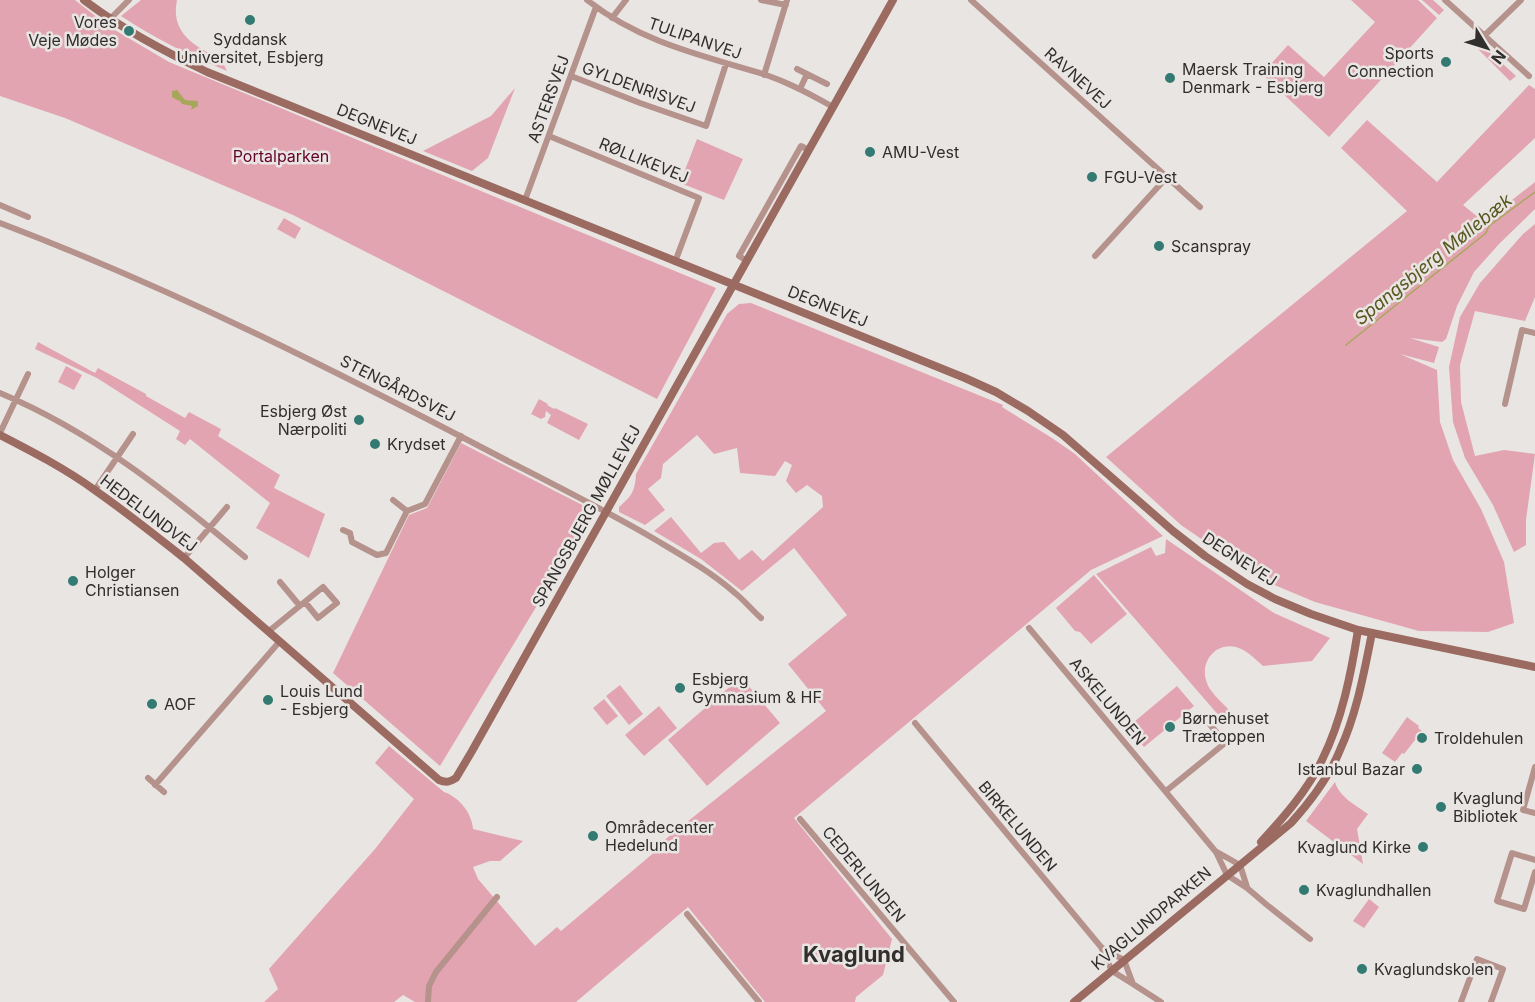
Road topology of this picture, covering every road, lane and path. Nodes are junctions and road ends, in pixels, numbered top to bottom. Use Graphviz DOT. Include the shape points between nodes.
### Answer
graph roads {
  1 [pos="84,0"];
  2 [pos="129,0"];
  3 [pos="587,0"];
  4 [pos="626,0"];
  5 [pos="761,0"];
  6 [pos="893,0"];
  7 [pos="971,0"];
  8 [pos="1445,0"];
  9 [pos="1521,0"];
  10 [pos="787,3"];
  11 [pos="596,7"];
  12 [pos="612,18"];
  13 [pos="110,19"];
  14 [pos="1484,36"];
  15 [pos="726,64"];
  16 [pos="797,69"];
  17 [pos="807,74"];
  18 [pos="764,75"];
  19 [pos="571,76"];
  20 [pos="1528,76"];
  21 [pos="826,84"];
  22 [pos="800,89"];
  23 [pos="833,107"];
  24 [pos="549,136"];
  25 [pos="1167,177"];
  26 [pos="525,200"];
  27 [pos="0,205"];
  28 [pos="1200,207"];
  29 [pos="28,217"];
  30 [pos="0,223"];
  31 [pos="1095,256"];
  32 [pos="675,262"];
  33 [pos="734,284"];
  34 [pos="1535,333"];
  35 [pos="28,374"];
  36 [pos="0,393"];
  37 [pos="15,399"];
  38 [pos="1505,405"];
  39 [pos="0,434"];
  40 [pos="133,434"];
  41 [pos="461,436"];
  42 [pos="118,457"];
  43 [pos="95,490"];
  44 [pos="393,500"];
  45 [pos="227,507"];
  46 [pos="407,511"];
  47 [pos="605,512"];
  48 [pos="210,527"];
  49 [pos="343,530"];
  50 [pos="245,557"];
  51 [pos="184,558"];
  52 [pos="280,582"];
  53 [pos="302,604"];
  54 [pos="761,618"];
  55 [pos="1029,628"];
  56 [pos="1358,630"];
  57 [pos="269,631"];
  58 [pos="1372,633"];
  59 [pos="280,641"];
  60 [pos="1535,667"];
  61 [pos="1208,722"];
  62 [pos="915,723"];
  63 [pos="1535,767"];
  64 [pos="147,778"];
  65 [pos="448,782"];
  66 [pos="155,785"];
  67 [pos="1166,791"];
  68 [pos="164,792"];
  69 [pos="1535,813"];
  70 [pos="800,819"];
  71 [pos="1216,852"];
  72 [pos="1247,858"];
  73 [pos="1535,860"];
  74 [pos="1240,866"];
  75 [pos="1535,873"];
  76 [pos="1227,875"];
  77 [pos="1248,888"];
  78 [pos="497,897"];
  79 [pos="687,914"];
  80 [pos="1310,939"];
  81 [pos="1101,947"];
  82 [pos="1124,960"];
  83 [pos="1112,971"];
  84 [pos="1133,984"];
  85 [pos="428,1002"];
  86 [pos="759,1002"];
  87 [pos="954,1002"];
  88 [pos="1074,1002"];
  89 [pos="1161,1002"];
  90 [pos="1461,1002"];
  91 [pos="1491,1002"];
  1 -- 13 [label="street, DEGNEVEJ"];
  2 -- 13 [label="street"];
  3 -- 11 [label="street, TULIPANVEJ"];
  4 -- 12 [label="street"];
  5 -- 10 [label="street"];
  6 -- 23 [label="street, SPANGSBJERG MØLLEVEJ"];
  7 -- 25 [label="street, RAVNEVEJ"];
  8 -- 14 [label="street"];
  9 -- 14 [label="street"];
  10 -- 18 [label="street"];
  11 -- 12 [label="street, TULIPANVEJ"];
  11 -- 19 [label="street, ASTERSVEJ"];
  12 -- 15 [label="street, TULIPANVEJ" via="679,50"];
  13 -- 26 [label="street, DEGNEVEJ" via="207,72"];
  14 -- 20 [label="street"];
  15 -- 18 [label="street, TULIPANVEJ"];
  15 -- 19 [label="street, GYLDENRISVEJ" via="706,126"];
  16 -- 17 [label="street"];
  17 -- 21 [label="street"];
  17 -- 22 [label="street"];
  18 -- 22 [label="street, TULIPANVEJ"];
  19 -- 24 [label="street, ASTERSVEJ"];
  22 -- 23 [label="street, TULIPANVEJ"];
  23 -- 33 [label="street, SPANGSBJERG MØLLEVEJ"];
  24 -- 26 [label="street, ASTERSVEJ"];
  24 -- 32 [label="street, RØLLIKEVEJ" via="699,198"];
  25 -- 28 [label="street, RAVNEVEJ"];
  25 -- 31 [label="street"];
  26 -- 32 [label="street, DEGNEVEJ"];
  27 -- 29 [label="street"];
  30 -- 41 [label="street, STENGÅRDSVEJ" via="241,326"];
  32 -- 33 [label="street, DEGNEVEJ"];
  33 -- 47 [label="street, SPANGSBJERG MØLLEVEJ"];
  33 -- 56 [label="street, DEGNEVEJ" via="996,392 1064,435 1173,531 1247,584 1311,614"];
  34 -- 38 [label="street" via="1522,330"];
  35 -- 37 [label="street"];
  36 -- 37 [label="street"];
  37 -- 39 [label="street"];
  37 -- 42 [label="street"];
  39 -- 43 [label="street, HEDELUNDVEJ"];
  40 -- 42 [label="street"];
  41 -- 46 [label="street" via="425,504"];
  41 -- 47 [label="street, STENGÅRDSVEJ"];
  42 -- 43 [label="street"];
  42 -- 48 [label="street"];
  43 -- 51 [label="street, HEDELUNDVEJ"];
  44 -- 46 [label="street"];
  45 -- 48 [label="street"];
  46 -- 49 [label="street" via="386,553 377,555 352,542 350,533"];
  47 -- 54 [label="street, STENGÅRDSVEJ" via="705,570"];
  47 -- 65 [label="street, SPANGSBJERG MØLLEVEJ" via="472,751 456,778"];
  48 -- 50 [label="street"];
  48 -- 51 [label="street"];
  51 -- 57 [label="street, HEDELUNDVEJ"];
  52 -- 53 [label="street"];
  53 -- 53 [label="street" via="323,587 337,603 318,618"];
  53 -- 57 [label="street"];
  55 -- 67 [label="street, ASKELUNDEN"];
  56 -- 58 [label="street, DEGNEVEJ"];
  56 -- 72 [label="street, KVAGLUNDPARKEN" via="1340,718 1322,761 1292,807"];
  57 -- 59 [label="street, HEDELUNDVEJ"];
  58 -- 60 [label="street, DEGNEVEJ"];
  58 -- 72 [label="street, KVAGLUNDPARKEN" via="1356,706 1331,769 1291,823"];
  59 -- 65 [label="street, HEDELUNDVEJ" via="439,780"];
  59 -- 66 [label="street"];
  61 -- 67 [label="street" via="1225,743"];
  62 -- 81 [label="street, BIRKELUNDEN"];
  63 -- 69 [label="street" via="1523,810"];
  64 -- 66 [label="street"];
  66 -- 68 [label="street"];
  67 -- 71 [label="street, ASKELUNDEN"];
  70 -- 87 [label="street, CEDERLUNDEN"];
  71 -- 74 [label="street, ASKELUNDEN"];
  71 -- 76 [label="street, ASKELUNDEN"];
  72 -- 74 [label="street, KVAGLUNDPARKEN"];
  73 -- 75 [label="street" via="1512,853 1497,901 1524,909"];
  74 -- 76 [label="street, KVAGLUNDPARKEN"];
  74 -- 77 [label="street"];
  76 -- 77 [label="street"];
  76 -- 82 [label="street, KVAGLUNDPARKEN"];
  77 -- 80 [label="street"];
  78 -- 85 [label="street" via="432,979"];
  79 -- 86 [label="street"];
  81 -- 82 [label="street, BIRKELUNDEN"];
  81 -- 83 [label="street, BIRKELUNDEN"];
  82 -- 83 [label="street, KVAGLUNDPARKEN"];
  82 -- 84 [label="street"];
  83 -- 84 [label="street"];
  83 -- 88 [label="street, KVAGLUNDPARKEN"];
  84 -- 89 [label="street"];
  90 -- 91 [label="street" via="1477,959 1503,969"];
}
